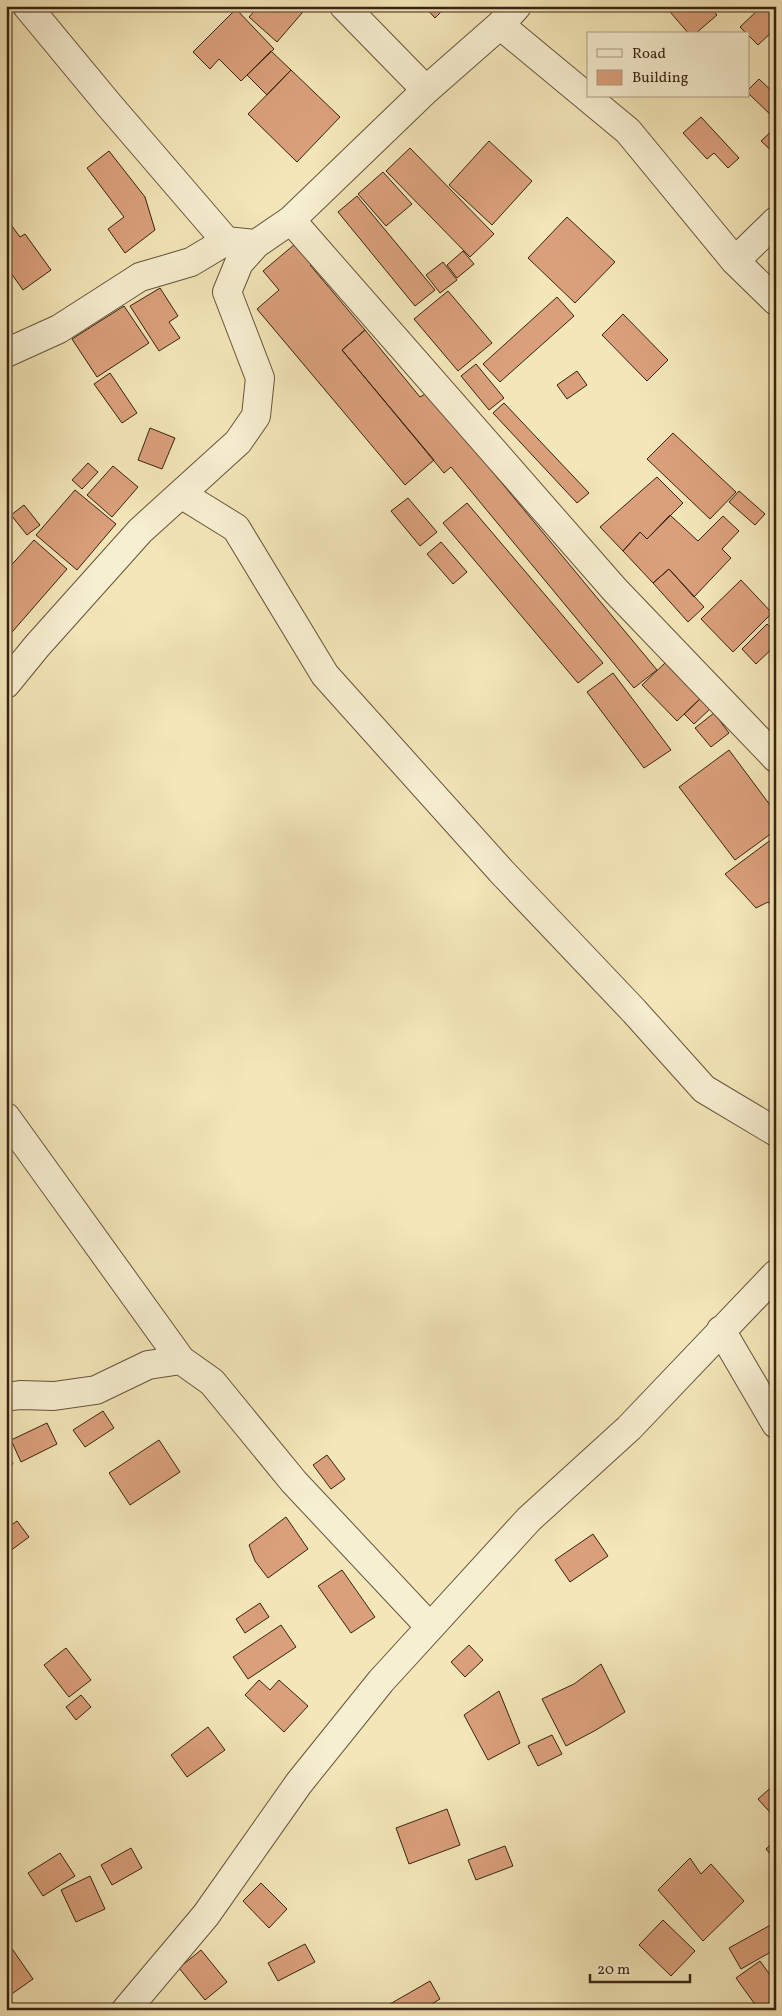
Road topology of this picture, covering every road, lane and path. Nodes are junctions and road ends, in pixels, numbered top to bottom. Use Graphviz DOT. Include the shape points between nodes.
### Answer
graph roads {
  1 [pos="27,6"];
  2 [pos="344,6"];
  3 [pos="508,16"];
  4 [pos="426,90"];
  5 [pos="587,92"];
  6 [pos="594,98"];
  7 [pos="291,220"];
  8 [pos="776,220"];
  9 [pos="226,241"];
  10 [pos="256,244"];
  11 [pos="735,261"];
  12 [pos="776,300"];
  13 [pos="6,353"];
  14 [pos="180,494"];
  15 [pos="6,684"];
  16 [pos="776,758"];
  17 [pos="6,1117"];
  18 [pos="776,1132"];
  19 [pos="776,1274"];
  20 [pos="721,1330"];
  21 [pos="181,1360"];
  22 [pos="6,1396"];
  23 [pos="776,1424"];
  24 [pos="430,1627"];
  25 [pos="126,2010"];
  1 -- 9 [label="street"];
  2 -- 4 [label="street"];
  3 -- 4 [label="street"];
  3 -- 5 [label="street"];
  4 -- 7 [label="street"];
  6 -- 11 [label="street" via="628,131"];
  7 -- 10 [label="street"];
  7 -- 16 [label="street" via="615,590"];
  8 -- 11 [label="street"];
  9 -- 10 [label="street"];
  9 -- 13 [label="street" via="191,262 140,277 59,329"];
  10 -- 14 [label="street" via="239,263 227,292 260,378 256,416 238,442"];
  11 -- 12 [label="street"];
  14 -- 15 [label="street" via="140,531"];
  14 -- 18 [label="street" via="236,528 325,675 501,871 704,1089"];
  17 -- 21 [label="street"];
  19 -- 20 [label="street"];
  20 -- 23 [label="street"];
  20 -- 24 [label="street" via="629,1428 529,1519"];
  21 -- 22 [label="street" via="148,1365 96,1390 54,1396"];
  21 -- 24 [label="street" via="212,1382 294,1482"];
  24 -- 25 [label="street" via="381,1681 299,1783 206,1915"];
}
